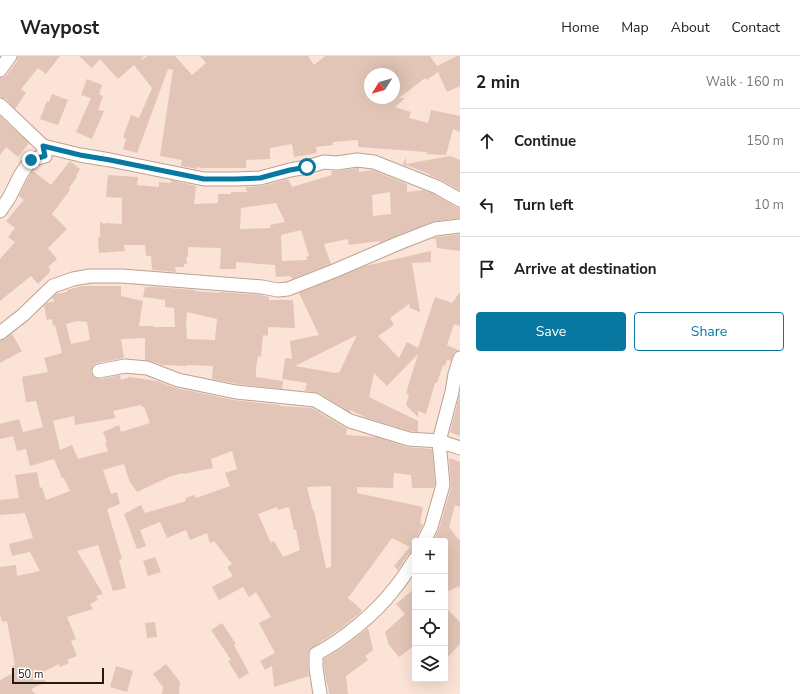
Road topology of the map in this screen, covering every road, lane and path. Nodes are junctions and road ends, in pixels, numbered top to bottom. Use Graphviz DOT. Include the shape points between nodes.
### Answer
graph roads {
  1 [pos="10,56"];
  2 [pos="0,70"];
  3 [pos="0,105"];
  4 [pos="43,146"];
  5 [pos="460,200"];
  6 [pos="0,211"];
  7 [pos="460,226"];
  8 [pos="0,333"];
  9 [pos="460,358"];
  10 [pos="99,371"];
  11 [pos="439,441"];
  12 [pos="460,448"];
  13 [pos="426,538"];
  14 [pos="412,563"];
  15 [pos="320,694"];
  1 -- 2 [label="street"];
  3 -- 4 [label="street"];
  4 -- 5 [label="street" via="204,179 260,178 324,162 374,162 437,187"];
  4 -- 6 [label="street" via="45,156 31,160"];
  7 -- 8 [label="street" via="435,229 288,289 122,276 73,279 53,286"];
  9 -- 11 [label="street"];
  10 -- 11 [label="street" via="125,366 147,368 178,380 236,392 315,400 350,421 409,439"];
  11 -- 12 [label="street"];
  11 -- 13 [label="street" via="443,485"];
  14 -- 15 [label="street" via="393,590 369,616 331,646 316,654"];
}
